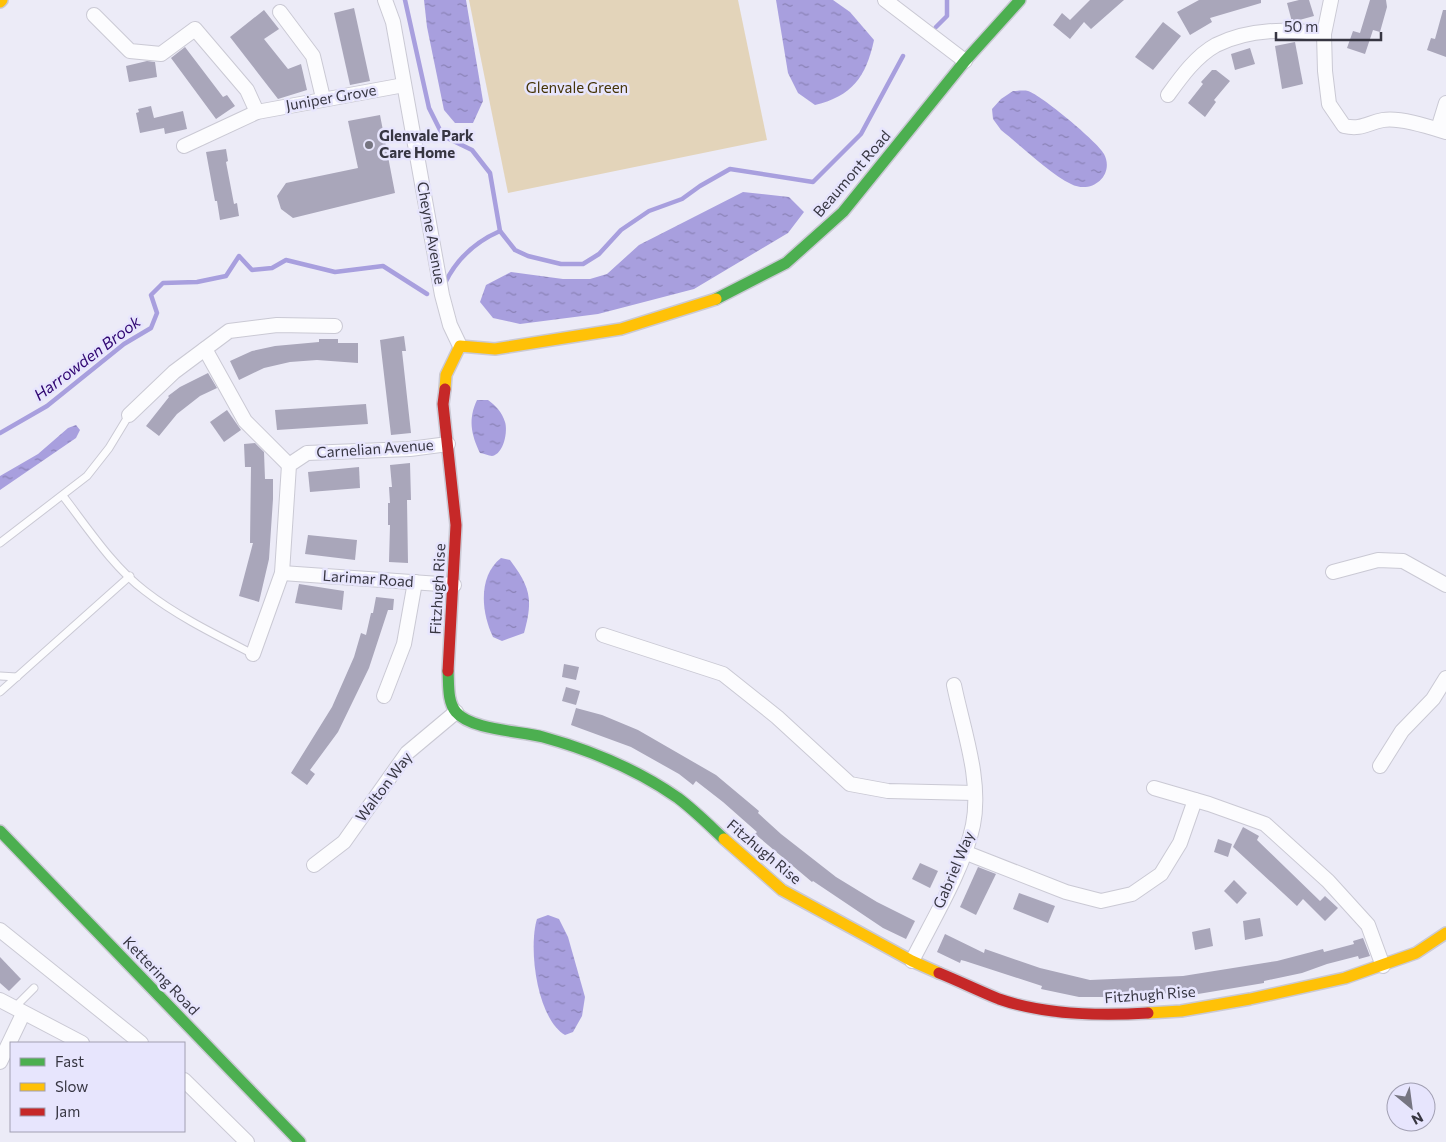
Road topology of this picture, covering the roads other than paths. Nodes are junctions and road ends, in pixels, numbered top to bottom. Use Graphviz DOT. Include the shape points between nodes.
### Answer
graph roads {
  1 [pos="386,0"];
  2 [pos="885,0"];
  3 [pos="1020,0"];
  4 [pos="1331,0"];
  5 [pos="280,12"];
  6 [pos="94,15"];
  7 [pos="1324,34"];
  8 [pos="965,62"];
  9 [pos="404,85"];
  10 [pos="1168,94"];
  11 [pos="324,98"];
  12 [pos="1446,103"];
  13 [pos="257,112"];
  14 [pos="1442,131"];
  15 [pos="184,146"];
  16 [pos="336,326"];
  17 [pos="460,346"];
  18 [pos="205,349"];
  19 [pos="129,415"];
  20 [pos="448,444"];
  21 [pos="289,465"];
  22 [pos="62,496"];
  23 [pos="0,543"];
  24 [pos="1333,572"];
  25 [pos="282,573"];
  26 [pos="130,576"];
  27 [pos="415,582"];
  28 [pos="454,585"];
  29 [pos="1446,585"];
  30 [pos="603,635"];
  31 [pos="253,654"];
  32 [pos="0,676"];
  33 [pos="17,677"];
  34 [pos="1446,678"];
  35 [pos="954,685"];
  36 [pos="0,692"];
  37 [pos="384,696"];
  38 [pos="456,712"];
  39 [pos="1380,766"];
  40 [pos="1154,788"];
  41 [pos="974,793"];
  42 [pos="1195,800"];
  43 [pos="0,831"];
  44 [pos="964,852"];
  45 [pos="314,865"];
  46 [pos="0,930"];
  47 [pos="1446,933"];
  48 [pos="912,962"];
  49 [pos="1382,966"];
  50 [pos="34,988"];
  51 [pos="0,1000"];
  52 [pos="18,1011"];
  53 [pos="80,1042"];
  54 [pos="140,1042"];
  55 [pos="0,1062"];
  56 [pos="185,1081"];
  57 [pos="247,1142"];
  58 [pos="300,1142"];
  1 -- 9 [label="street, Cheyne Avenue"];
  2 -- 8 [label="street"];
  3 -- 8 [label="main road, Beaumont Road"];
  4 -- 7 [label="street"];
  5 -- 11 [label="street" via="313,56"];
  6 -- 13 [label="street" via="130,51 161,54 195,29 247,90"];
  7 -- 10 [label="street" via="1293,30 1250,33 1215,46 1188,69"];
  7 -- 14 [label="street" via="1329,104 1344,126 1357,129 1385,120 1426,125"];
  8 -- 17 [label="main road, Beaumont Road" via="843,212 786,263 721,298 621,329 495,349"];
  9 -- 11 [label="street, Juniper Grove"];
  9 -- 17 [label="street, Cheyne Avenue" via="442,295"];
  11 -- 13 [label="street, Juniper Grove"];
  12 -- 14 [label="street"];
  13 -- 15 [label="street, Juniper Grove"];
  16 -- 18 [label="street" via="278,325 229,331"];
  17 -- 20 [label="main road, Fitzhugh Rise" via="446,375 443,404"];
  18 -- 19 [label="street" via="174,372"];
  18 -- 21 [label="street" via="245,421"];
  19 -- 22 [label="lane" via="87,476"];
  20 -- 21 [label="street, Carnelian Avenue" via="410,449 307,453"];
  20 -- 28 [label="main road, Fitzhugh Rise" via="456,525"];
  21 -- 25 [label="street"];
  22 -- 23 [label="lane"];
  22 -- 26 [label="lane"];
  24 -- 29 [label="street" via="1378,560 1403,561"];
  25 -- 27 [label="street, Larimar Road"];
  25 -- 31 [label="street"];
  26 -- 31 [label="lane" via="144,590 184,616"];
  26 -- 33 [label="lane"];
  27 -- 28 [label="street, Larimar Road"];
  27 -- 37 [label="street" via="404,644"];
  28 -- 38 [label="main road, Fitzhugh Rise" via="448,668 449,697"];
  30 -- 41 [label="street" via="724,674 850,784 888,791"];
  32 -- 33 [label="lane"];
  33 -- 36 [label="lane"];
  34 -- 39 [label="street" via="1433,698 1402,731"];
  35 -- 41 [label="street, Gabriel Way"];
  38 -- 45 [label="street, Walton Way" via="407,753 344,842"];
  38 -- 48 [label="main road, Fitzhugh Rise" via="478,725 542,737 635,772 679,799 782,890"];
  40 -- 42 [label="street"];
  41 -- 44 [label="street, Gabriel Way" via="973,825"];
  42 -- 44 [label="street" via="1180,844 1161,874 1132,894 1101,901 1066,892"];
  42 -- 49 [label="street" via="1265,824 1328,881 1368,925"];
  43 -- 58 [label="main road, Kettering Road"];
  44 -- 48 [label="street, Gabriel Way"];
  46 -- 54 [label="street"];
  47 -- 49 [label="main road, Fitzhugh Rise" via="1416,953"];
  48 -- 49 [label="main road, Fitzhugh Rise" via="1000,999 1045,1010 1119,1015 1181,1011 1250,999 1345,978"];
  50 -- 52 [label="lane"];
  51 -- 52 [label="street"];
  52 -- 53 [label="street"];
  52 -- 55 [label="street"];
  56 -- 57 [label="street"];
}
